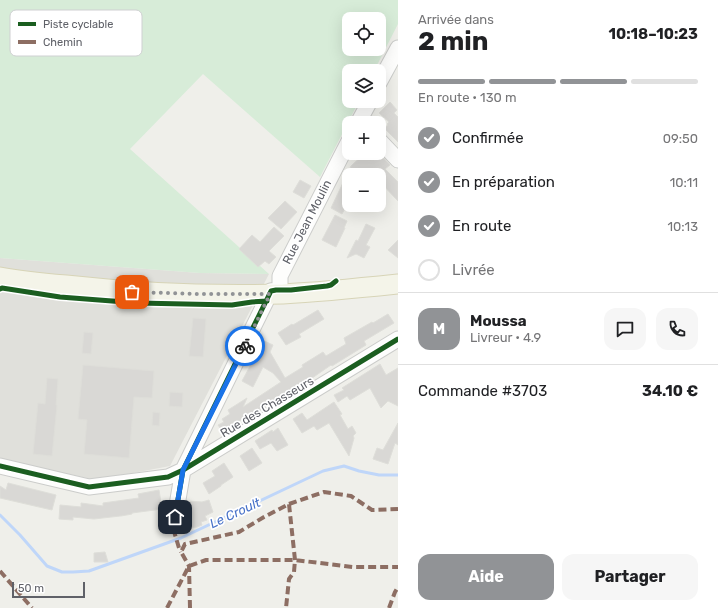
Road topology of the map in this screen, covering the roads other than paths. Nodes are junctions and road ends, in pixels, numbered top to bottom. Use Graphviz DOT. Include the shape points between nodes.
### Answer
graph roads {
  1 [pos="398,48"];
  2 [pos="386,70"];
  3 [pos="386,147"];
  4 [pos="342,154"];
  5 [pos="398,160"];
  6 [pos="0,270"];
  7 [pos="398,276"];
  8 [pos="0,277"];
  9 [pos="398,284"];
  10 [pos="275,289"];
  11 [pos="398,339"];
  12 [pos="0,466"];
  13 [pos="183,470"];
  14 [pos="175,517"];
  1 -- 2 [label="street"];
  3 -- 5 [label="street"];
  4 -- 10 [label="street, Rue Jean Moulin"];
  6 -- 10 [label="main road" via="150,284"];
  7 -- 10 [label="main road"];
  8 -- 10 [label="main road" via="144,292 211,294"];
  9 -- 10 [label="main road" via="308,292"];
  10 -- 13 [label="street, Rue Jean Moulin"];
  11 -- 13 [label="street, Rue des Chasseurs"];
  12 -- 13 [label="street, Rue des Chasseurs" via="89,487 168,477"];
  13 -- 14 [label="street, Rue Jean Moulin"];
}
